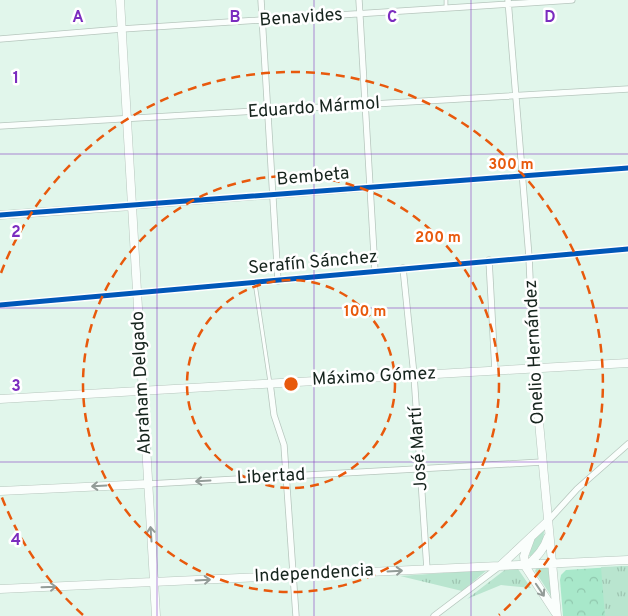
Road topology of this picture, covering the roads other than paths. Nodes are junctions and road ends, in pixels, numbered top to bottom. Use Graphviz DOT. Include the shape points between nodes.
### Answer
graph roads {
  1 [pos="120,0"];
  2 [pos="261,0"];
  3 [pos="360,0"];
  4 [pos="446,0"];
  5 [pos="572,0"];
  6 [pos="508,2"];
  7 [pos="446,9"];
  8 [pos="360,14"];
  9 [pos="262,21"];
  10 [pos="122,29"];
  11 [pos="0,39"];
  12 [pos="628,89"];
  13 [pos="516,96"];
  14 [pos="366,105"];
  15 [pos="267,111"];
  16 [pos="126,119"];
  17 [pos="0,126"];
  18 [pos="628,168"];
  19 [pos="522,177"];
  20 [pos="369,186"];
  21 [pos="273,194"];
  22 [pos="132,206"];
  23 [pos="0,216"];
  24 [pos="628,249"];
  25 [pos="529,257"];
  26 [pos="488,260"];
  27 [pos="403,268"];
  28 [pos="376,271"];
  29 [pos="278,281"];
  30 [pos="256,283"];
  31 [pos="137,293"];
  32 [pos="0,305"];
  33 [pos="628,363"];
  34 [pos="534,368"];
  35 [pos="495,370"];
  36 [pos="414,375"];
  37 [pos="270,383"];
  38 [pos="142,390"];
  39 [pos="0,399"];
  40 [pos="628,444"];
  41 [pos="542,462"];
  42 [pos="420,469"];
  43 [pos="287,476"];
  44 [pos="148,484"];
  45 [pos="0,491"];
  46 [pos="548,521"];
  47 [pos="549,534"];
  48 [pos="531,537"];
  49 [pos="628,560"];
  50 [pos="553,564"];
  51 [pos="500,566"];
  52 [pos="526,566"];
  53 [pos="427,569"];
  54 [pos="294,575"];
  55 [pos="154,583"];
  56 [pos="0,589"];
  57 [pos="556,615"];
  58 [pos="156,616"];
  59 [pos="296,616"];
  60 [pos="434,616"];
  1 -- 10 [label="street, Abraham Delgado"];
  2 -- 9 [label="street"];
  3 -- 8 [label="street"];
  4 -- 7 [label="lane"];
  5 -- 6 [label="street, Benavides"];
  6 -- 7 [label="street, Benavides"];
  6 -- 13 [label="street, Onelio Hernández"];
  7 -- 8 [label="street, Benavides"];
  8 -- 9 [label="street, Benavides"];
  8 -- 14 [label="street"];
  9 -- 10 [label="street, Benavides"];
  9 -- 15 [label="street"];
  10 -- 11 [label="street, Benavides"];
  10 -- 16 [label="street, Abraham Delgado"];
  12 -- 13 [label="street, Eduardo Mármol"];
  13 -- 14 [label="street, Eduardo Mármol"];
  13 -- 19 [label="street, Onelio Hernández"];
  14 -- 15 [label="street, Eduardo Mármol"];
  14 -- 20 [label="street"];
  15 -- 16 [label="street, Eduardo Mármol"];
  15 -- 21 [label="street"];
  16 -- 17 [label="street, Eduardo Mármol"];
  16 -- 22 [label="street, Abraham Delgado"];
  18 -- 19 [label="street, Bembeta"];
  19 -- 20 [label="street, Bembeta"];
  19 -- 25 [label="street, Onelio Hernández"];
  20 -- 21 [label="street, Bembeta"];
  20 -- 28 [label="street"];
  21 -- 22 [label="street, Bembeta"];
  21 -- 29 [label="street"];
  22 -- 23 [label="street, Bembeta"];
  22 -- 31 [label="street, Abraham Delgado"];
  24 -- 25 [label="street, Serafín Sánchez"];
  25 -- 26 [label="street, Serafín Sánchez"];
  25 -- 34 [label="street, Onelio Hernández"];
  26 -- 27 [label="street, Serafín Sánchez"];
  26 -- 35 [label="street"];
  27 -- 28 [label="street, Serafín Sánchez"];
  27 -- 36 [label="street, José Martí"];
  28 -- 29 [label="street, Serafín Sánchez"];
  29 -- 30 [label="street, Serafín Sánchez"];
  30 -- 31 [label="street, Serafín Sánchez"];
  30 -- 37 [label="lane"];
  31 -- 32 [label="street, Serafín Sánchez"];
  31 -- 38 [label="street, Abraham Delgado"];
  33 -- 34 [label="street, Máximo Gómez"];
  34 -- 35 [label="street, Máximo Gómez"];
  34 -- 41 [label="street, Onelio Hernández"];
  35 -- 36 [label="street, Máximo Gómez"];
  36 -- 37 [label="street, Máximo Gómez"];
  36 -- 42 [label="street, José Martí"];
  37 -- 38 [label="street, Máximo Gómez"];
  37 -- 43 [label="street" via="274,415 284,445"];
  38 -- 39 [label="street, Máximo Gómez"];
  38 -- 44 [label="street, Abraham Delgado"];
  40 -- 46 [label="street" via="577,489"];
  41 -- 42 [label="street, Libertad"];
  41 -- 46 [label="street, Onelio Hernández"];
  42 -- 43 [label="street, Libertad"];
  42 -- 53 [label="street, José Martí"];
  43 -- 44 [label="street, Libertad, one-way"];
  43 -- 54 [label="street"];
  44 -- 45 [label="street, Libertad, one-way"];
  55 -- 44 [label="street, Abraham Delgado, one-way"];
  46 -- 47 [label="street, Onelio Hernández"];
  46 -- 48 [label="street"];
  47 -- 50 [label="street, Onelio Hernández"];
  47 -- 52 [label="street" via="542,550"];
  48 -- 51 [label="street"];
  48 -- 52 [label="street" via="524,556"];
  49 -- 50 [label="street, Independencia"];
  50 -- 52 [label="street, Independencia"];
  50 -- 57 [label="street, Onelio Hernández"];
  51 -- 52 [label="street, Independencia"];
  51 -- 53 [label="street, Independencia"];
  51 -- 60 [label="street"];
  52 -- 57 [label="street, Onelio Hernández, one-way"];
  54 -- 53 [label="street, Independencia, one-way"];
  55 -- 54 [label="street, Independencia, one-way"];
  54 -- 59 [label="street"];
  56 -- 55 [label="street, Independencia, one-way"];
  55 -- 58 [label="street, Abraham Delgado"];
}
